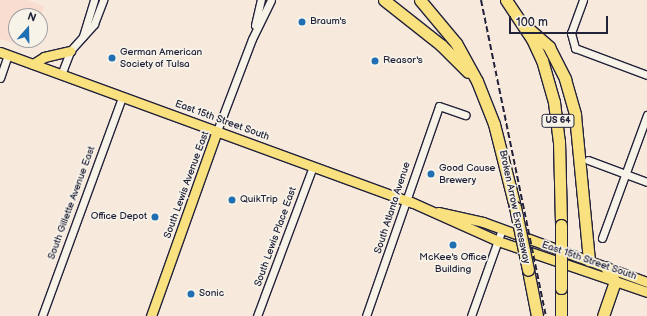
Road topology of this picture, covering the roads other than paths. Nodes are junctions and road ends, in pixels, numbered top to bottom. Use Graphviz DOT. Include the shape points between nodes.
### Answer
graph roads {
  1 [pos="94,0"];
  2 [pos="103,0"];
  3 [pos="261,0"];
  4 [pos="271,0"];
  5 [pos="384,0"];
  6 [pos="420,0"];
  7 [pos="506,0"];
  8 [pos="583,0"];
  9 [pos="523,24"];
  10 [pos="83,37"];
  11 [pos="252,39"];
  12 [pos="70,50"];
  13 [pos="4,53"];
  14 [pos="33,64"];
  15 [pos="61,75"];
  16 [pos="647,76"];
  17 [pos="0,78"];
  18 [pos="477,81"];
  19 [pos="122,97"];
  20 [pos="465,115"];
  21 [pos="647,115"];
  22 [pos="217,131"];
  23 [pos="588,160"];
  24 [pos="313,166"];
  25 [pos="625,174"];
  26 [pos="647,182"];
  27 [pos="406,200"];
  28 [pos="436,212"];
  29 [pos="502,229"];
  30 [pos="602,238"];
  31 [pos="498,241"];
  32 [pos="589,260"];
  33 [pos="606,267"];
  34 [pos="615,282"];
  35 [pos="647,282"];
  36 [pos="647,292"];
  37 [pos="42,316"];
  38 [pos="152,316"];
  39 [pos="257,316"];
  40 [pos="366,316"];
  41 [pos="471,316"];
  42 [pos="537,316"];
  43 [pos="561,316"];
  44 [pos="603,316"];
  1 -- 10 [label="street"];
  2 -- 10 [label="street" via="94,24"];
  3 -- 11 [label="street, South Lewis Avenue East"];
  4 -- 11 [label="street, South Lewis Avenue East"];
  5 -- 18 [label="highway" via="442,45"];
  6 -- 18 [label="highway, Broken Arrow Expressway" via="456,43"];
  7 -- 9 [label="highway, US 64"];
  8 -- 16 [label="street" via="571,33 572,43 579,51"];
  9 -- 32 [label="highway" via="549,47 565,79 575,115"];
  9 -- 43 [label="highway, US 64, bridge" via="542,60 554,102 560,141"];
  10 -- 12 [label="street"];
  11 -- 22 [label="street, South Lewis Avenue East"];
  12 -- 14 [label="main road" via="44,57"];
  12 -- 15 [label="street"];
  13 -- 14 [label="main road, East 15th Street South"];
  13 -- 17 [label="street"];
  14 -- 15 [label="main road, East 15th Street South"];
  15 -- 19 [label="main road, East 15th Street South"];
  18 -- 42 [label="highway, Broken Arrow Expressway, bridge" via="494,124 515,208"];
  19 -- 22 [label="main road, East 15th Street South"];
  19 -- 37 [label="street, South Gillette Avenue East"];
  20 -- 27 [label="street, South Atlanta Avenue" via="440,106"];
  21 -- 25 [label="street"];
  22 -- 24 [label="main road, East 15th Street South"];
  22 -- 38 [label="main road, South Lewis Avenue East"];
  23 -- 25 [label="street"];
  24 -- 27 [label="main road, East 15th Street South"];
  24 -- 39 [label="street, South Lewis Place East"];
  25 -- 26 [label="street"];
  25 -- 30 [label="street"];
  27 -- 28 [label="main road, East 15th Street South"];
  27 -- 40 [label="street, South Atlanta Avenue"];
  28 -- 29 [label="main road, East 15th Street South" via="454,214"];
  28 -- 31 [label="main road, East 15th Street South" via="450,221"];
  29 -- 31 [label="street"];
  29 -- 32 [label="main road, East 15th Street South"];
  31 -- 34 [label="main road, East 15th Street South"];
  31 -- 41 [label="street"];
  32 -- 33 [label="main road, East 15th Street South"];
  33 -- 34 [label="highway"];
  33 -- 35 [label="main road, East 15th Street South"];
  34 -- 36 [label="main road, East 15th Street South"];
  34 -- 44 [label="highway"];
}
